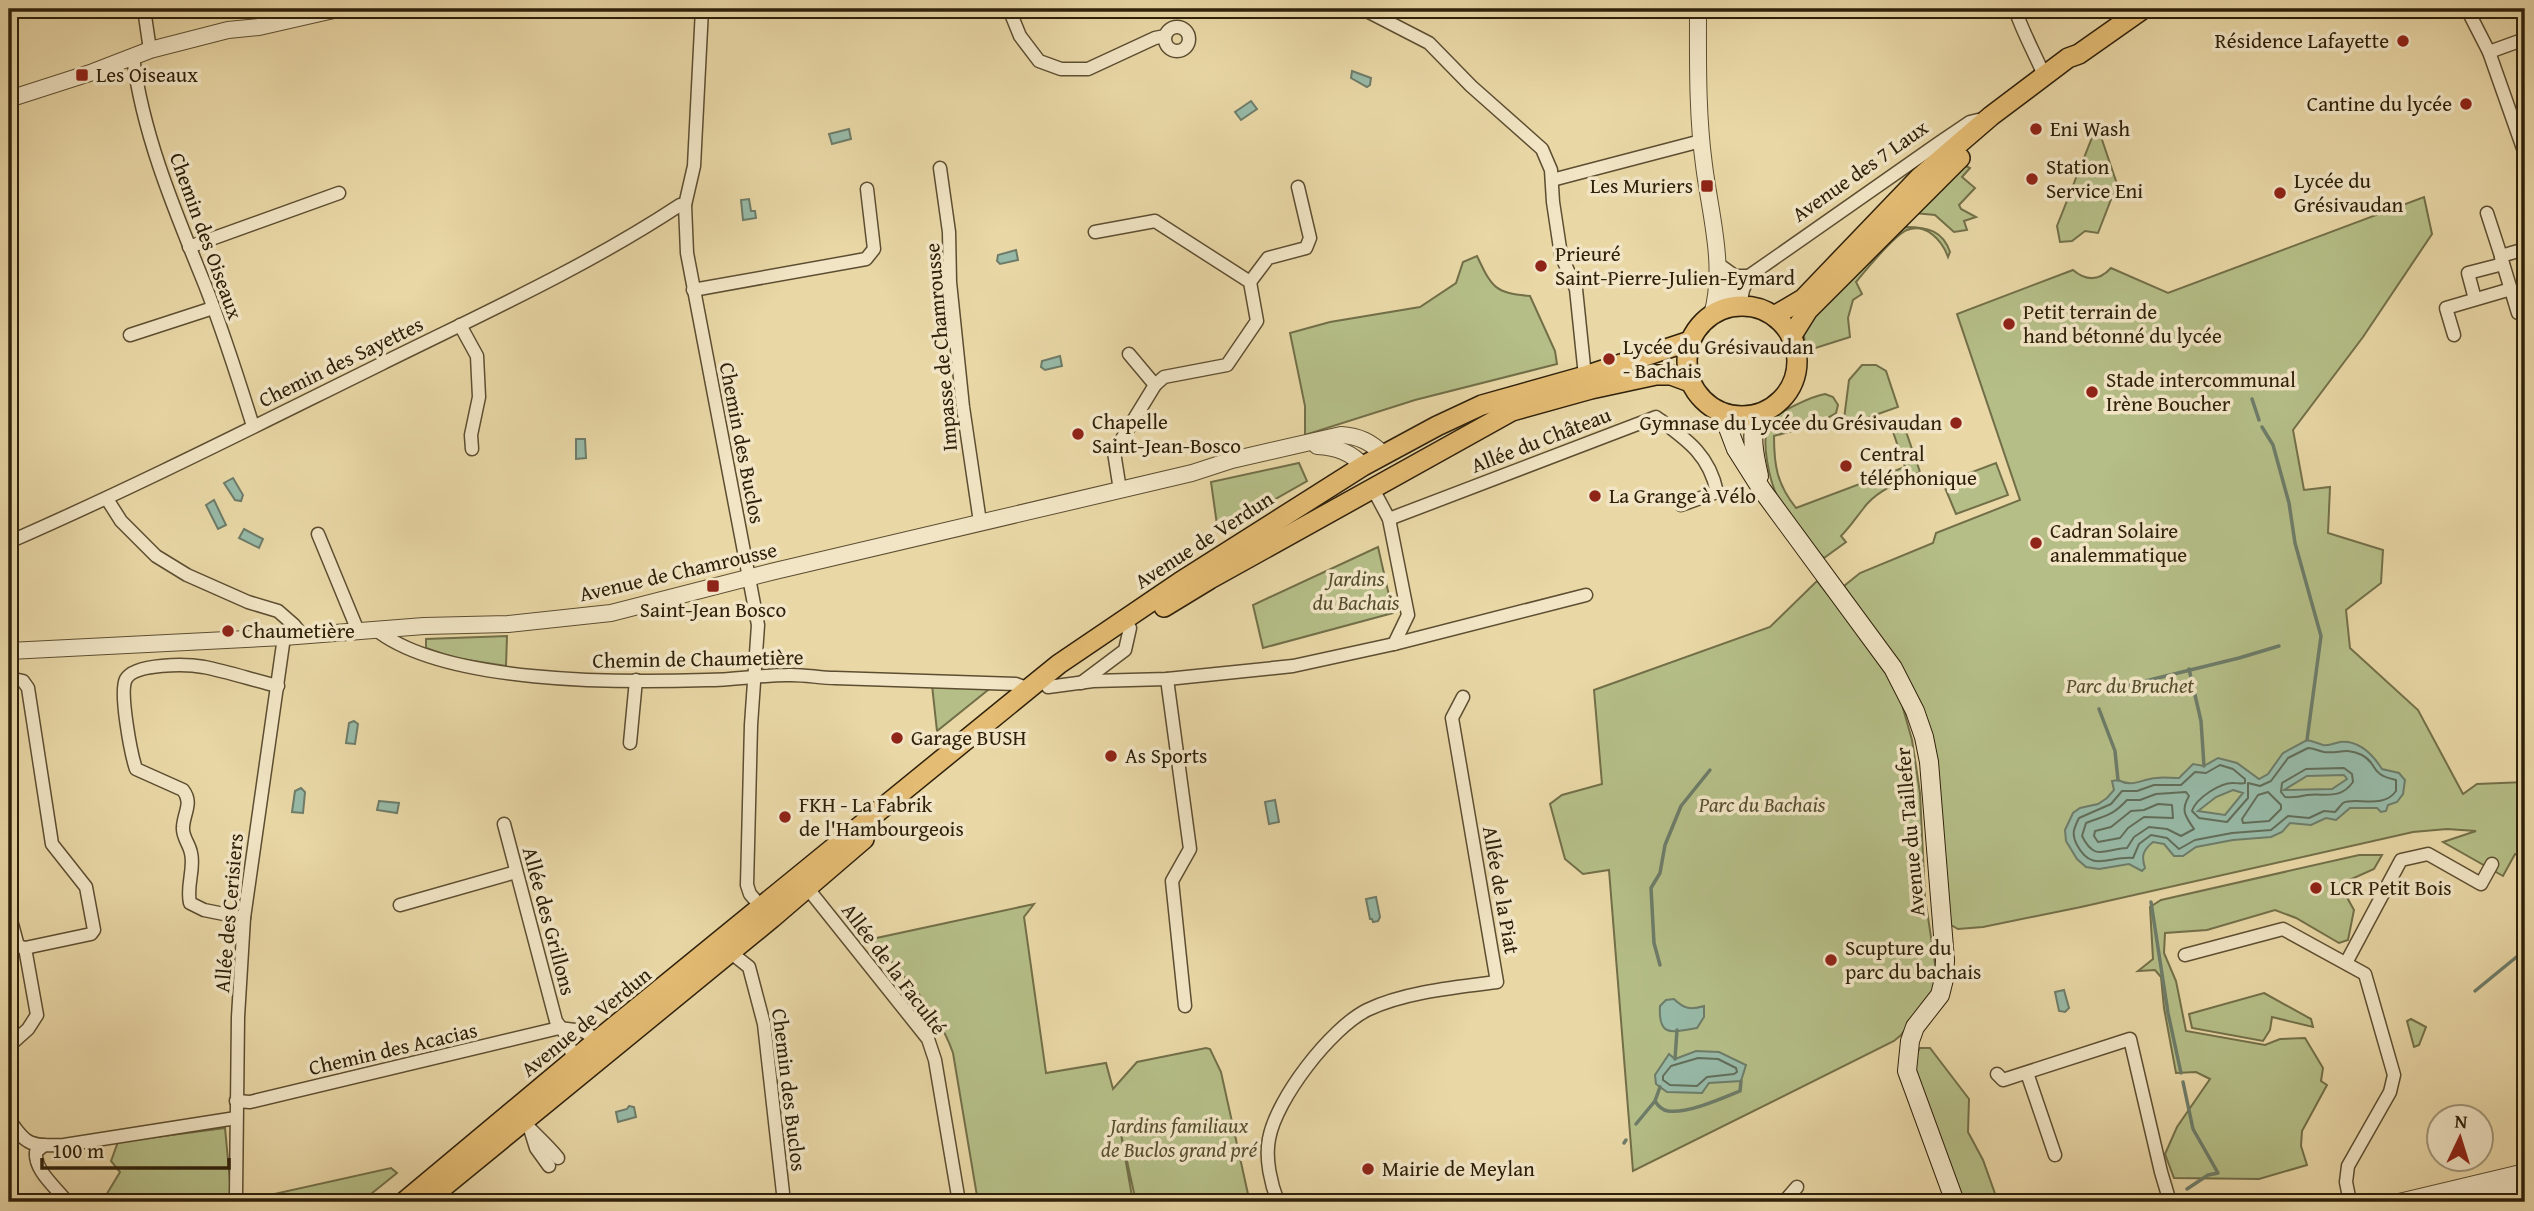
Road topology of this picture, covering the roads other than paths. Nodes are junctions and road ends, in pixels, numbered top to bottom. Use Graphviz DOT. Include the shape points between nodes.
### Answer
graph roads {
  1 [pos="144,9"];
  2 [pos="338,9"];
  3 [pos="702,9"];
  4 [pos="1009,9"];
  5 [pos="1363,9"];
  6 [pos="1698,9"];
  7 [pos="2015,9"];
  8 [pos="2143,9"];
  9 [pos="2467,9"];
  10 [pos="1165,36"];
  11 [pos="2525,39"];
  12 [pos="150,50"];
  13 [pos="2488,52"];
  14 [pos="2079,54"];
  15 [pos="133,57"];
  16 [pos="2044,75"];
  17 [pos="9,99"];
  18 [pos="1991,116"];
  19 [pos="1701,141"];
  20 [pos="2525,154"];
  21 [pos="940,168"];
  22 [pos="1552,180"];
  23 [pos="1298,187"];
  24 [pos="867,189"];
  25 [pos="339,193"];
  26 [pos="685,205"];
  27 [pos="2487,213"];
  28 [pos="1094,232"];
  29 [pos="189,247"];
  30 [pos="2525,249"];
  31 [pos="2502,260"];
  32 [pos="1717,263"];
  33 [pos="1749,276"];
  34 [pos="1251,282"];
  35 [pos="2511,289"];
  36 [pos="694,290"];
  37 [pos="2475,299"];
  38 [pos="1740,306"];
  39 [pos="213,307"];
  40 [pos="2518,313"];
  41 [pos="1712,315"];
  42 [pos="1774,316"];
  43 [pos="460,325"];
  44 [pos="130,335"];
  45 [pos="2454,335"];
  46 [pos="1791,337"];
  47 [pos="1690,341"];
  48 [pos="1129,354"];
  49 [pos="1585,376"];
  50 [pos="1690,382"];
  51 [pos="1155,386"];
  52 [pos="1721,412"];
  53 [pos="1757,414"];
  54 [pos="253,426"];
  55 [pos="1301,445"];
  56 [pos="472,449"];
  57 [pos="1384,455"];
  58 [pos="1363,466"];
  59 [pos="1381,485"];
  60 [pos="1762,489"];
  61 [pos="1120,490"];
  62 [pos="107,499"];
  63 [pos="1681,505"];
  64 [pos="1388,515"];
  65 [pos="980,522"];
  66 [pos="318,534"];
  67 [pos="9,542"];
  68 [pos="747,578"];
  69 [pos="1586,595"];
  70 [pos="1130,628"];
  71 [pos="375,629"];
  72 [pos="358,631"];
  73 [pos="303,636"];
  74 [pos="284,637"];
  75 [pos="1394,644"];
  76 [pos="9,651"];
  77 [pos="9,678"];
  78 [pos="755,678"];
  79 [pos="1167,679"];
  80 [pos="636,680"];
  81 [pos="1080,683"];
  82 [pos="278,685"];
  83 [pos="1038,688"];
  84 [pos="1464,697"];
  85 [pos="630,743"];
  86 [pos="504,824"];
  87 [pos="2492,864"];
  88 [pos="516,872"];
  89 [pos="802,882"];
  90 [pos="400,905"];
  91 [pos="9,913"];
  92 [pos="766,913"];
  93 [pos="244,918"];
  94 [pos="25,948"];
  95 [pos="730,952"];
  96 [pos="2185,956"];
  97 [pos="2346,963"];
  98 [pos="1185,1006"];
  99 [pos="559,1028"];
  100 [pos="604,1044"];
  101 [pos="9,1045"];
  102 [pos="574,1061"];
  103 [pos="2027,1073"];
  104 [pos="1997,1074"];
  105 [pos="236,1101"];
  106 [pos="236,1118"];
  107 [pos="9,1119"];
  108 [pos="523,1121"];
  109 [pos="44,1145"];
  110 [pos="2055,1155"];
  111 [pos="553,1162"];
  112 [pos="2525,1172"];
  113 [pos="2525,1185"];
  114 [pos="1797,1187"];
  115 [pos="236,1194"];
  116 [pos="67,1202"];
  117 [pos="404,1202"];
  118 [pos="425,1202"];
  119 [pos="784,1202"];
  120 [pos="959,1202"];
  121 [pos="1278,1202"];
  122 [pos="1784,1202"];
  123 [pos="1955,1202"];
  124 [pos="2170,1202"];
  125 [pos="2350,1202"];
  126 [pos="2399,1202"];
  127 [pos="2451,1202"];
  1 -- 12 [label="street"];
  2 -- 12 [label="street"];
  3 -- 26 [label="street, Chemin des Buclos" via="694,166"];
  4 -- 10 [label="street" via="1020,36 1039,61 1061,69 1088,69"];
  5 -- 22 [label="street" via="1430,43 1542,149"];
  6 -- 19 [label="street"];
  7 -- 16 [label="street"];
  8 -- 14 [label="main road, Avenue des 7 Laux"];
  9 -- 13 [label="street"];
  11 -- 13 [label="street"];
  12 -- 15 [label="street"];
  13 -- 20 [label="street"];
  14 -- 16 [label="main road, Avenue des 7 Laux"];
  14 -- 46 [label="main road" via="1935,183 1808,310"];
  15 -- 17 [label="street"];
  15 -- 29 [label="street, Chemin des Oiseaux" via="146,125"];
  16 -- 18 [label="main road, Avenue des 7 Laux"];
  18 -- 33 [label="street, Avenue des 7 Laux" via="1970,122"];
  18 -- 42 [label="main road, Avenue des 7 Laux" via="1919,178 1803,299"];
  19 -- 22 [label="street"];
  19 -- 32 [label="street"];
  21 -- 65 [label="street, Impasse de Chamrousse" via="963,407"];
  22 -- 49 [label="street" via="1561,255 1576,289"];
  23 -- 34 [label="street" via="1310,238 1306,248 1268,258"];
  24 -- 36 [label="street" via="874,249 866,259"];
  25 -- 29 [label="street"];
  26 -- 36 [label="street, Chemin des Buclos"];
  26 -- 43 [label="street, Chemin des Sayettes"];
  27 -- 31 [label="street"];
  28 -- 34 [label="street" via="1155,221"];
  29 -- 39 [label="street, Chemin des Oiseaux"];
  30 -- 31 [label="street"];
  31 -- 35 [label="street"];
  31 -- 37 [label="street" via="2468,273"];
  32 -- 33 [label="street" via="1735,276"];
  32 -- 38 [label="street" via="1731,297"];
  32 -- 41 [label="street"];
  33 -- 38 [label="street"];
  34 -- 51 [label="street" via="1258,321 1227,365 1164,377"];
  35 -- 37 [label="street"];
  35 -- 40 [label="street"];
  36 -- 68 [label="street, Chemin des Buclos"];
  37 -- 45 [label="street" via="2446,308"];
  38 -- 41 [label="main road"];
  38 -- 42 [label="main road"];
  39 -- 44 [label="street"];
  39 -- 54 [label="street, Chemin des Oiseaux"];
  41 -- 47 [label="main road"];
  42 -- 46 [label="main road"];
  43 -- 54 [label="street, Chemin des Sayettes"];
  43 -- 56 [label="street" via="477,356 479,397"];
  46 -- 53 [label="main road" via="1797,355 1793,383 1782,399"];
  47 -- 49 [label="main road, Avenue de Verdun"];
  47 -- 50 [label="main road"];
  48 -- 51 [label="street"];
  49 -- 57 [label="main road, Avenue de Verdun" via="1482,405"];
  50 -- 52 [label="main road" via="1704,401"];
  50 -- 59 [label="main road, Avenue de Verdun" via="1656,375 1512,411"];
  51 -- 61 [label="street" via="1114,452"];
  52 -- 53 [label="main road"];
  52 -- 60 [label="main road, Avenue du Taillefer"];
  53 -- 60 [label="main road, Avenue du Taillefer" via="1753,448"];
  54 -- 62 [label="street, Chemin des Sayettes"];
  55 -- 57 [label="street, Avenue de Chamrousse" via="1341,435 1357,436"];
  55 -- 58 [label="street, Avenue de Chamrousse" via="1336,447"];
  55 -- 61 [label="street, Avenue de Chamrousse"];
  57 -- 58 [label="main road, Avenue de Verdun"];
  57 -- 59 [label="main road"];
  58 -- 59 [label="main road"];
  58 -- 83 [label="main road, Avenue de Verdun" via="1059,664"];
  59 -- 64 [label="street"];
  59 -- 70 [label="main road, Avenue de Verdun"];
  60 -- 123 [label="main road, Avenue du Taillefer" via="1894,668 1924,737 1933,789 1945,960 1943,988 1910,1041 1908,1071"];
  61 -- 65 [label="street, Avenue de Chamrousse"];
  62 -- 67 [label="street, Chemin des Sayettes"];
  62 -- 73 [label="street" via="121,521 156,556 187,575 278,611"];
  63 -- 64 [label="street, Allée du Château" via="1717,492 1713,476 1706,460 1656,417"];
  64 -- 75 [label="street" via="1408,615"];
  65 -- 68 [label="street, Avenue de Chamrousse"];
  66 -- 72 [label="street"];
  68 -- 71 [label="street, Avenue de Chamrousse" via="587,617"];
  68 -- 78 [label="street, Chemin des Buclos" via="758,625"];
  69 -- 75 [label="street, Chemin de Chaumetière"];
  70 -- 81 [label="street, Chemin de Chaumetière" via="1125,650"];
  70 -- 83 [label="main road, Avenue de Verdun"];
  71 -- 72 [label="street, Avenue de Chamrousse"];
  71 -- 80 [label="street, Chemin de Chaumetière" via="410,650 483,669 581,680"];
  72 -- 73 [label="street, Avenue de Chamrousse"];
  73 -- 74 [label="street, Avenue de Chamrousse"];
  74 -- 76 [label="street, Avenue de Chamrousse"];
  74 -- 82 [label="street, Allée des Cerisiers"];
  75 -- 79 [label="street, Chemin de Chaumetière" via="1293,666"];
  77 -- 94 [label="street" via="23,681 28,688 52,844 86,887 94,930"];
  78 -- 80 [label="street, Chemin de Chaumetière"];
  78 -- 83 [label="street, Chemin de Chaumetière" via="788,674"];
  78 -- 92 [label="street, Chemin des Buclos" via="748,889"];
  79 -- 81 [label="street, Chemin de Chaumetière"];
  79 -- 98 [label="street" via="1190,849 1172,881"];
  80 -- 85 [label="street"];
  81 -- 83 [label="street, Chemin de Chaumetière"];
  82 -- 93 [label="street, Allée des Cerisiers"];
  82 -- 93 [label="street" via="188,665 137,670 127,677 124,687 136,769 188,796 183,834 192,854 190,903"];
  83 -- 89 [label="main road, Avenue de Verdun"];
  84 -- 121 [label="street, Allée de la Piat" via="1452,718 1497,982 1422,992 1366,1010 1323,1045 1278,1110 1268,1141 1271,1181"];
  86 -- 88 [label="street, Allée des Grillons"];
  87 -- 97 [label="street" via="2481,884 2428,854 2401,860"];
  88 -- 90 [label="street"];
  88 -- 99 [label="street, Allée des Grillons"];
  89 -- 92 [label="main road, Avenue de Verdun"];
  89 -- 120 [label="street, Allée de la Faculté" via="928,1040"];
  91 -- 94 [label="street" via="18,946"];
  92 -- 95 [label="main road, Avenue de Verdun"];
  92 -- 100 [label="main road, Avenue de Verdun"];
  93 -- 105 [label="street, Allée des Cerisiers"];
  94 -- 101 [label="street" via="37,1015"];
  95 -- 100 [label="main road, Avenue de Verdun"];
  95 -- 119 [label="street, Chemin des Buclos" via="749,967 764,1024"];
  96 -- 97 [label="street" via="2283,929"];
  97 -- 125 [label="street" via="2365,975 2394,1075 2390,1092 2348,1166"];
  99 -- 100 [label="street" via="583,1031"];
  99 -- 102 [label="street, Allée des Grillons"];
  99 -- 105 [label="street, Chemin des Acacias" via="250,1102"];
  100 -- 102 [label="main road, Avenue de Verdun"];
  100 -- 108 [label="main road, Avenue de Verdun"];
  102 -- 108 [label="main road, Avenue de Verdun"];
  103 -- 104 [label="street" via="2003,1080"];
  103 -- 110 [label="street"];
  103 -- 124 [label="street" via="2130,1039"];
  105 -- 106 [label="street, Allée des Cerisiers"];
  106 -- 109 [label="street"];
  106 -- 115 [label="street, Allée des Cerisiers"];
  107 -- 109 [label="street" via="18,1135"];
  108 -- 111 [label="street" via="545,1142"];
  108 -- 117 [label="main road, Avenue de Verdun"];
  108 -- 118 [label="main road, Avenue de Verdun"];
  109 -- 116 [label="street" via="35,1159"];
  112 -- 126 [label="street"];
  113 -- 127 [label="street"];
  114 -- 122 [label="street"];
}
